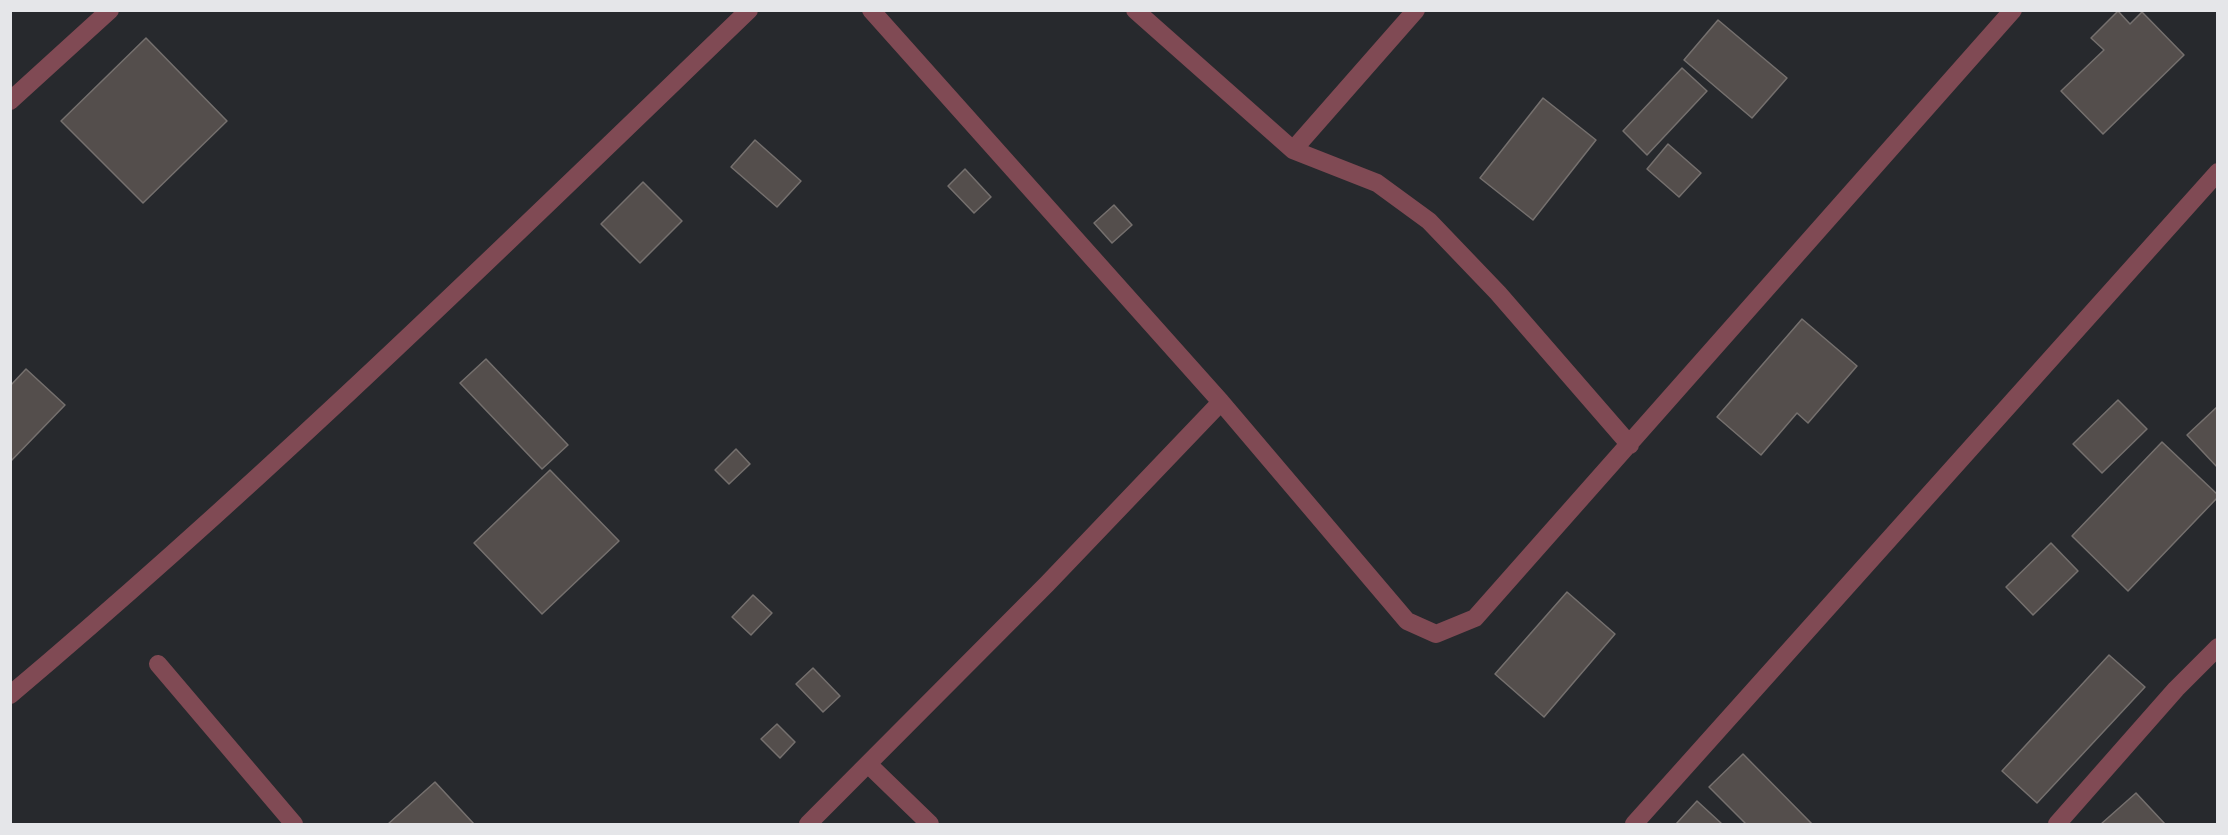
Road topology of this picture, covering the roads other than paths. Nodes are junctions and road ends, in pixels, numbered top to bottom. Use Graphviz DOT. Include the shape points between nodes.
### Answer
graph roads {
  1 [pos="110,10"];
  2 [pos="749,10"];
  3 [pos="871,10"];
  4 [pos="1135,10"];
  5 [pos="1416,10"];
  6 [pos="2013,10"];
  7 [pos="10,101"];
  8 [pos="1293,150"];
  9 [pos="2217,172"];
  10 [pos="1221,402"];
  11 [pos="1630,445"];
  12 [pos="2217,647"];
  13 [pos="159,664"];
  14 [pos="10,695"];
  15 [pos="868,764"];
  16 [pos="294,825"];
  17 [pos="808,825"];
  18 [pos="930,825"];
  19 [pos="1634,825"];
  20 [pos="2057,825"];
  1 -- 7 [label="street"];
  2 -- 14 [label="street" via="403,344"];
  3 -- 10 [label="street"];
  4 -- 8 [label="street"];
  5 -- 8 [label="street"];
  6 -- 11 [label="street"];
  8 -- 11 [label="street" via="1377,183 1429,220"];
  9 -- 19 [label="street"];
  10 -- 11 [label="street" via="1407,621 1436,634 1475,618"];
  10 -- 15 [label="street"];
  12 -- 20 [label="street"];
  13 -- 16 [label="street"];
  15 -- 17 [label="street"];
  15 -- 18 [label="street"];
}
